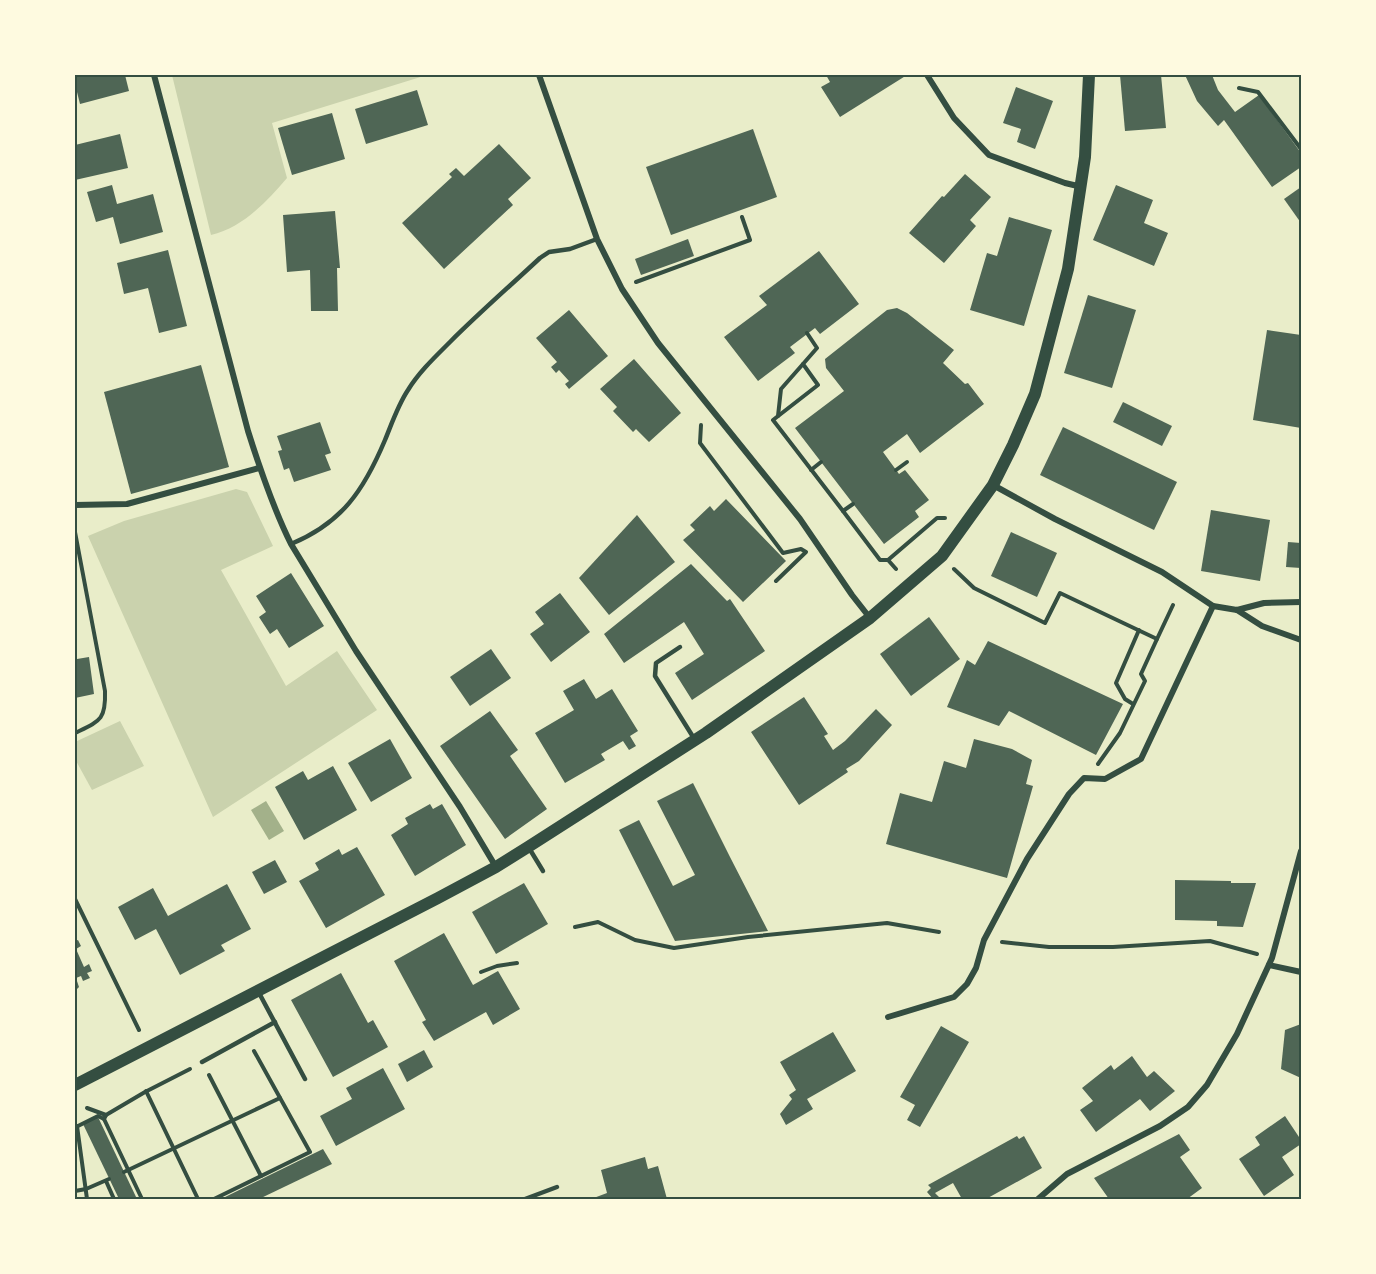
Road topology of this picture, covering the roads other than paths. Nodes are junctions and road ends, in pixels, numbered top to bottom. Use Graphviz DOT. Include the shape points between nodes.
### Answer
graph roads {
  1 [pos="154,75"];
  2 [pos="539,75"];
  3 [pos="927,75"];
  4 [pos="1089,75"];
  5 [pos="1082,187"];
  6 [pos="597,239"];
  7 [pos="259,468"];
  8 [pos="993,484"];
  9 [pos="75,505"];
  10 [pos="291,544"];
  11 [pos="1301,602"];
  12 [pos="1212,606"];
  13 [pos="1237,610"];
  14 [pos="870,618"];
  15 [pos="1301,640"];
  16 [pos="680,647"];
  17 [pos="695,740"];
  18 [pos="528,848"];
  19 [pos="1301,851"];
  20 [pos="496,867"];
  21 [pos="543,871"];
  22 [pos="1270,962"];
  23 [pos="1301,972"];
  24 [pos="257,989"];
  25 [pos="888,1017"];
  26 [pos="274,1022"];
  27 [pos="202,1062"];
  28 [pos="305,1079"];
  29 [pos="75,1085"];
  30 [pos="557,1187"];
  31 [pos="525,1199"];
  32 [pos="1038,1199"];
  1 -- 7 [label="street"];
  2 -- 6 [label="street"];
  3 -- 5 [label="street" via="954,118 989,155"];
  4 -- 5 [label="main road"];
  5 -- 8 [label="main road" via="1068,269 1035,394"];
  6 -- 10 [label="lane" via="549,252 465,327 408,389 359,492 321,529"];
  6 -- 14 [label="street" via="622,289 658,343 800,519"];
  7 -- 9 [label="street" via="127,504"];
  7 -- 10 [label="street"];
  8 -- 12 [label="street" via="1162,572"];
  8 -- 14 [label="main road" via="942,556"];
  10 -- 20 [label="street"];
  11 -- 13 [label="street" via="1264,603"];
  12 -- 13 [label="street"];
  12 -- 25 [label="street" via="1141,759 1105,779 1084,778 1069,794 1027,859 984,940 967,984 954,997"];
  13 -- 15 [label="street" via="1262,627"];
  14 -- 17 [label="main road"];
  16 -- 17 [label="lane" via="656,663 655,676"];
  17 -- 18 [label="main road"];
  18 -- 20 [label="main road"];
  18 -- 21 [label="lane"];
  19 -- 22 [label="street"];
  20 -- 24 [label="main road"];
  22 -- 23 [label="street"];
  22 -- 32 [label="street" via="1227,1052 1188,1107 1160,1126 1067,1174"];
  24 -- 26 [label="lane"];
  24 -- 29 [label="main road"];
  26 -- 27 [label="lane"];
  26 -- 28 [label="lane"];
  30 -- 31 [label="lane"];
}
